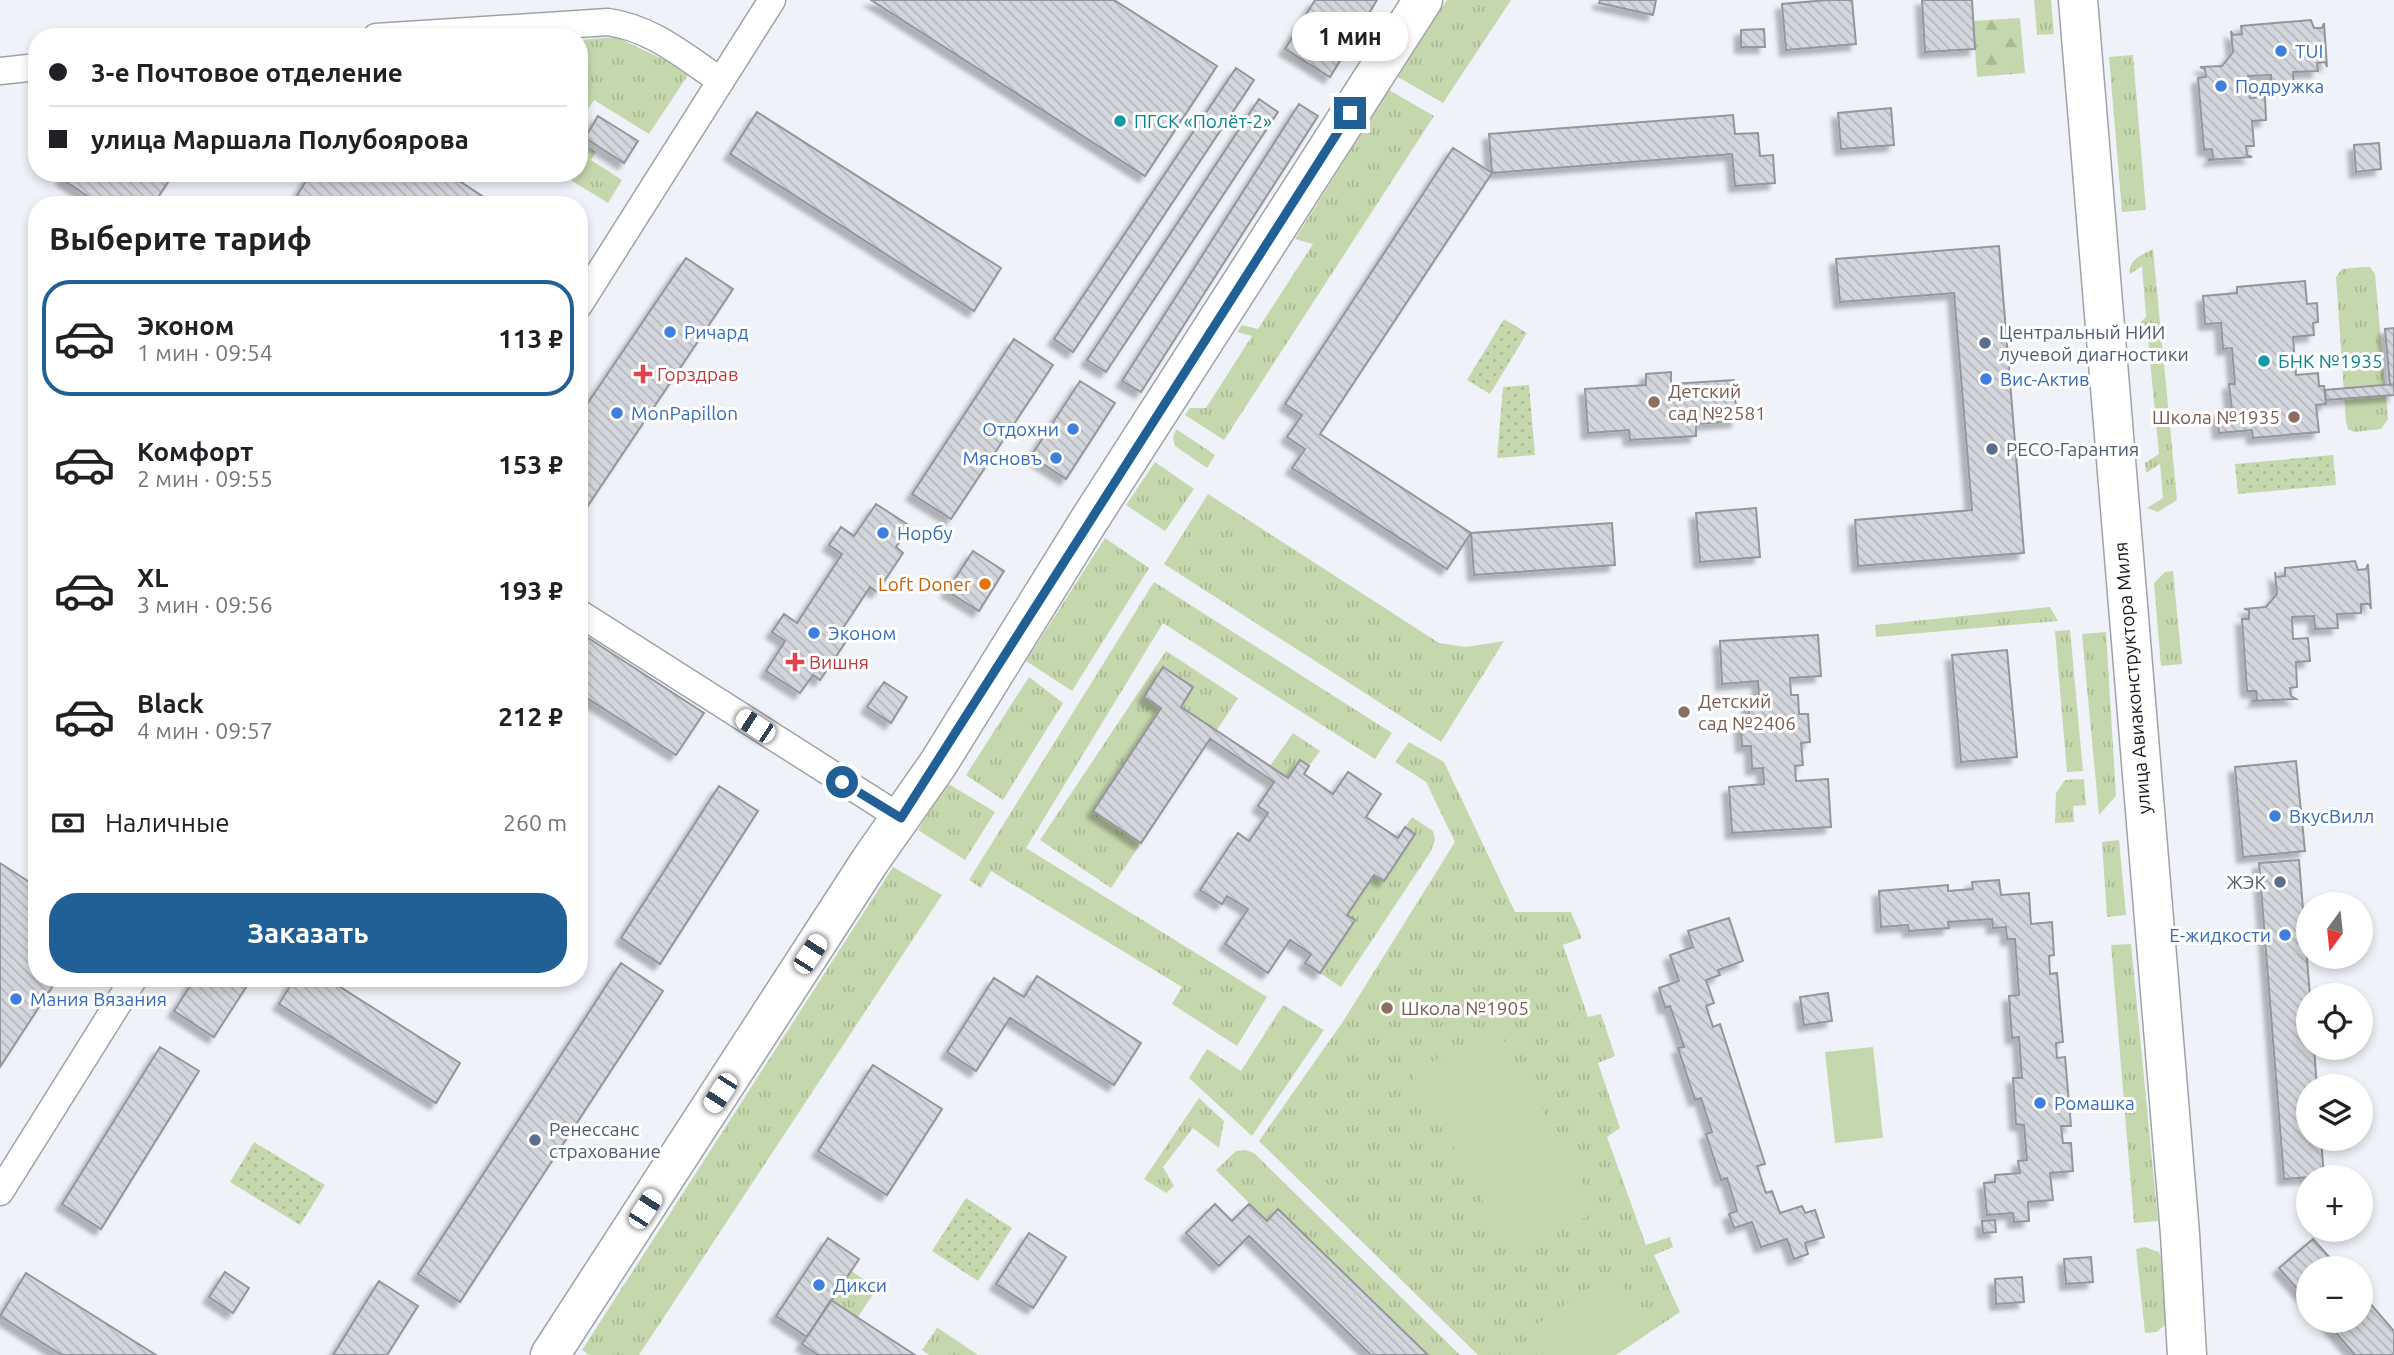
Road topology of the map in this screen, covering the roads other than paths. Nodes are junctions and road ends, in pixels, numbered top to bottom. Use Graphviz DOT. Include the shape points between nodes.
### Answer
graph roads {
  1 [pos="772,0"];
  2 [pos="1423,0"];
  3 [pos="2078,0"];
  4 [pos="515,28"];
  5 [pos="28,68"];
  6 [pos="0,71"];
  7 [pos="721,81"];
  8 [pos="588,291"];
  9 [pos="588,619"];
  10 [pos="901,818"];
  11 [pos="128,987"];
  12 [pos="0,1192"];
  13 [pos="557,1353"];
  14 [pos="2187,1355"];
  1 -- 7 [label="street"];
  2 -- 10 [label="street"];
  3 -- 14 [label="street, улица Авиаконструктора Миля"];
  4 -- 7 [label="street" via="608,22 628,25 649,33"];
  5 -- 6 [label="street"];
  7 -- 8 [label="street"];
  9 -- 10 [label="street"];
  10 -- 13 [label="street"];
  11 -- 12 [label="street"];
}
